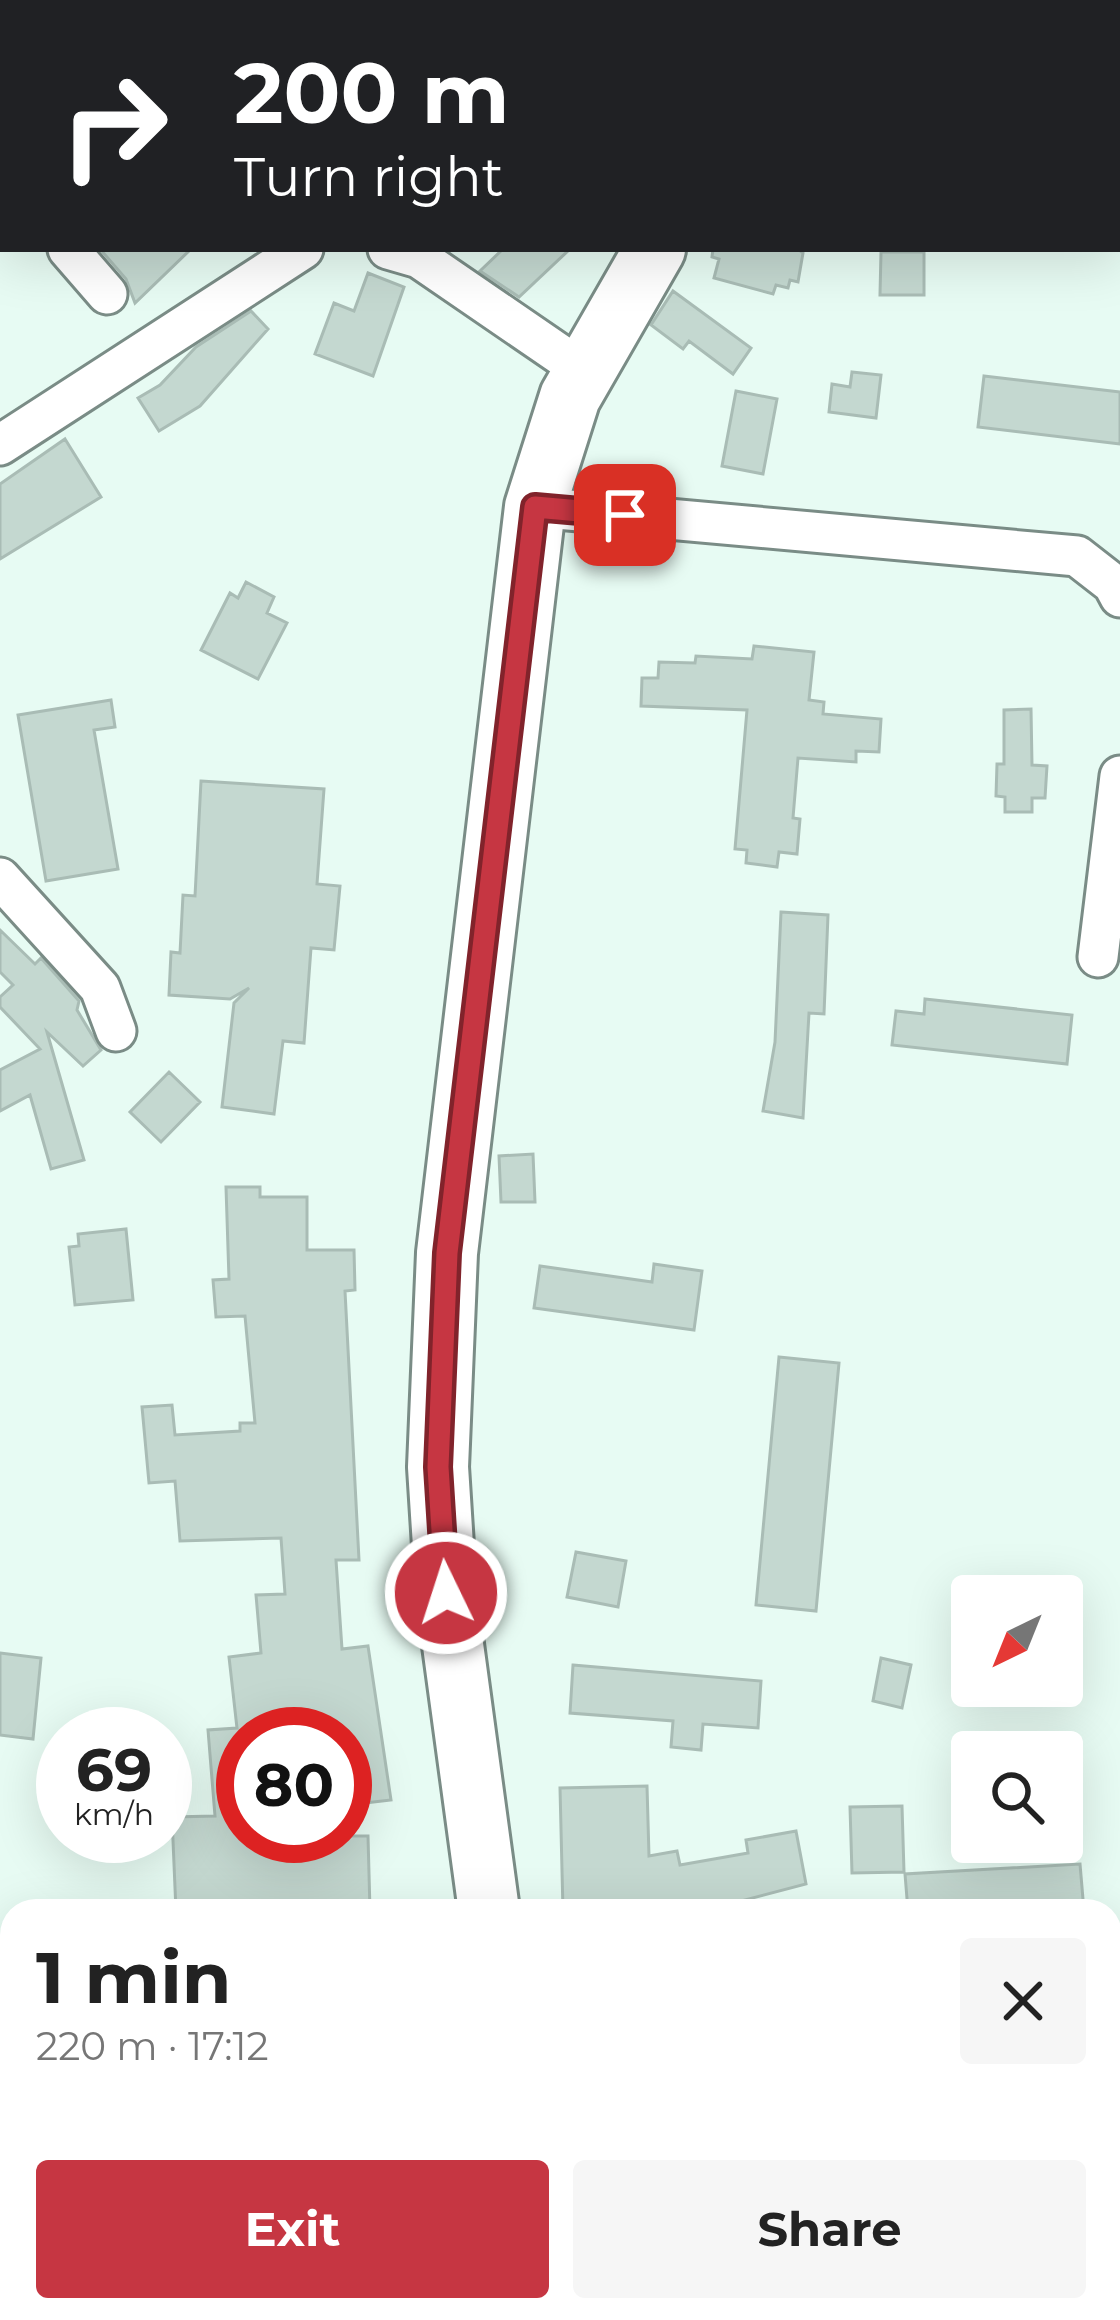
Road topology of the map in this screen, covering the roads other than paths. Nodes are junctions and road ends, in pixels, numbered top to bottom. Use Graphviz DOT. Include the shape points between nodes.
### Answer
graph roads {
  1 [pos="71,252"];
  2 [pos="298,252"];
  3 [pos="398,252"];
  4 [pos="653,252"];
  5 [pos="107,294"];
  6 [pos="584,371"];
  7 [pos="0,445"];
  8 [pos="535,507"];
  9 [pos="1120,597"];
  10 [pos="1120,776"];
  11 [pos="0,878"];
  12 [pos="1098,957"];
  13 [pos="116,1031"];
  14 [pos="487,1899"];
  1 -- 5 [label="street"];
  2 -- 7 [label="street"];
  3 -- 6 [label="street" via="419,258"];
  4 -- 6 [label="highway"];
  6 -- 8 [label="highway"];
  8 -- 9 [label="street" via="1077,556"];
  8 -- 14 [label="highway" via="447,1253 438,1467 446,1593"];
  10 -- 12 [label="street"];
  11 -- 13 [label="street" via="100,988"];
}
